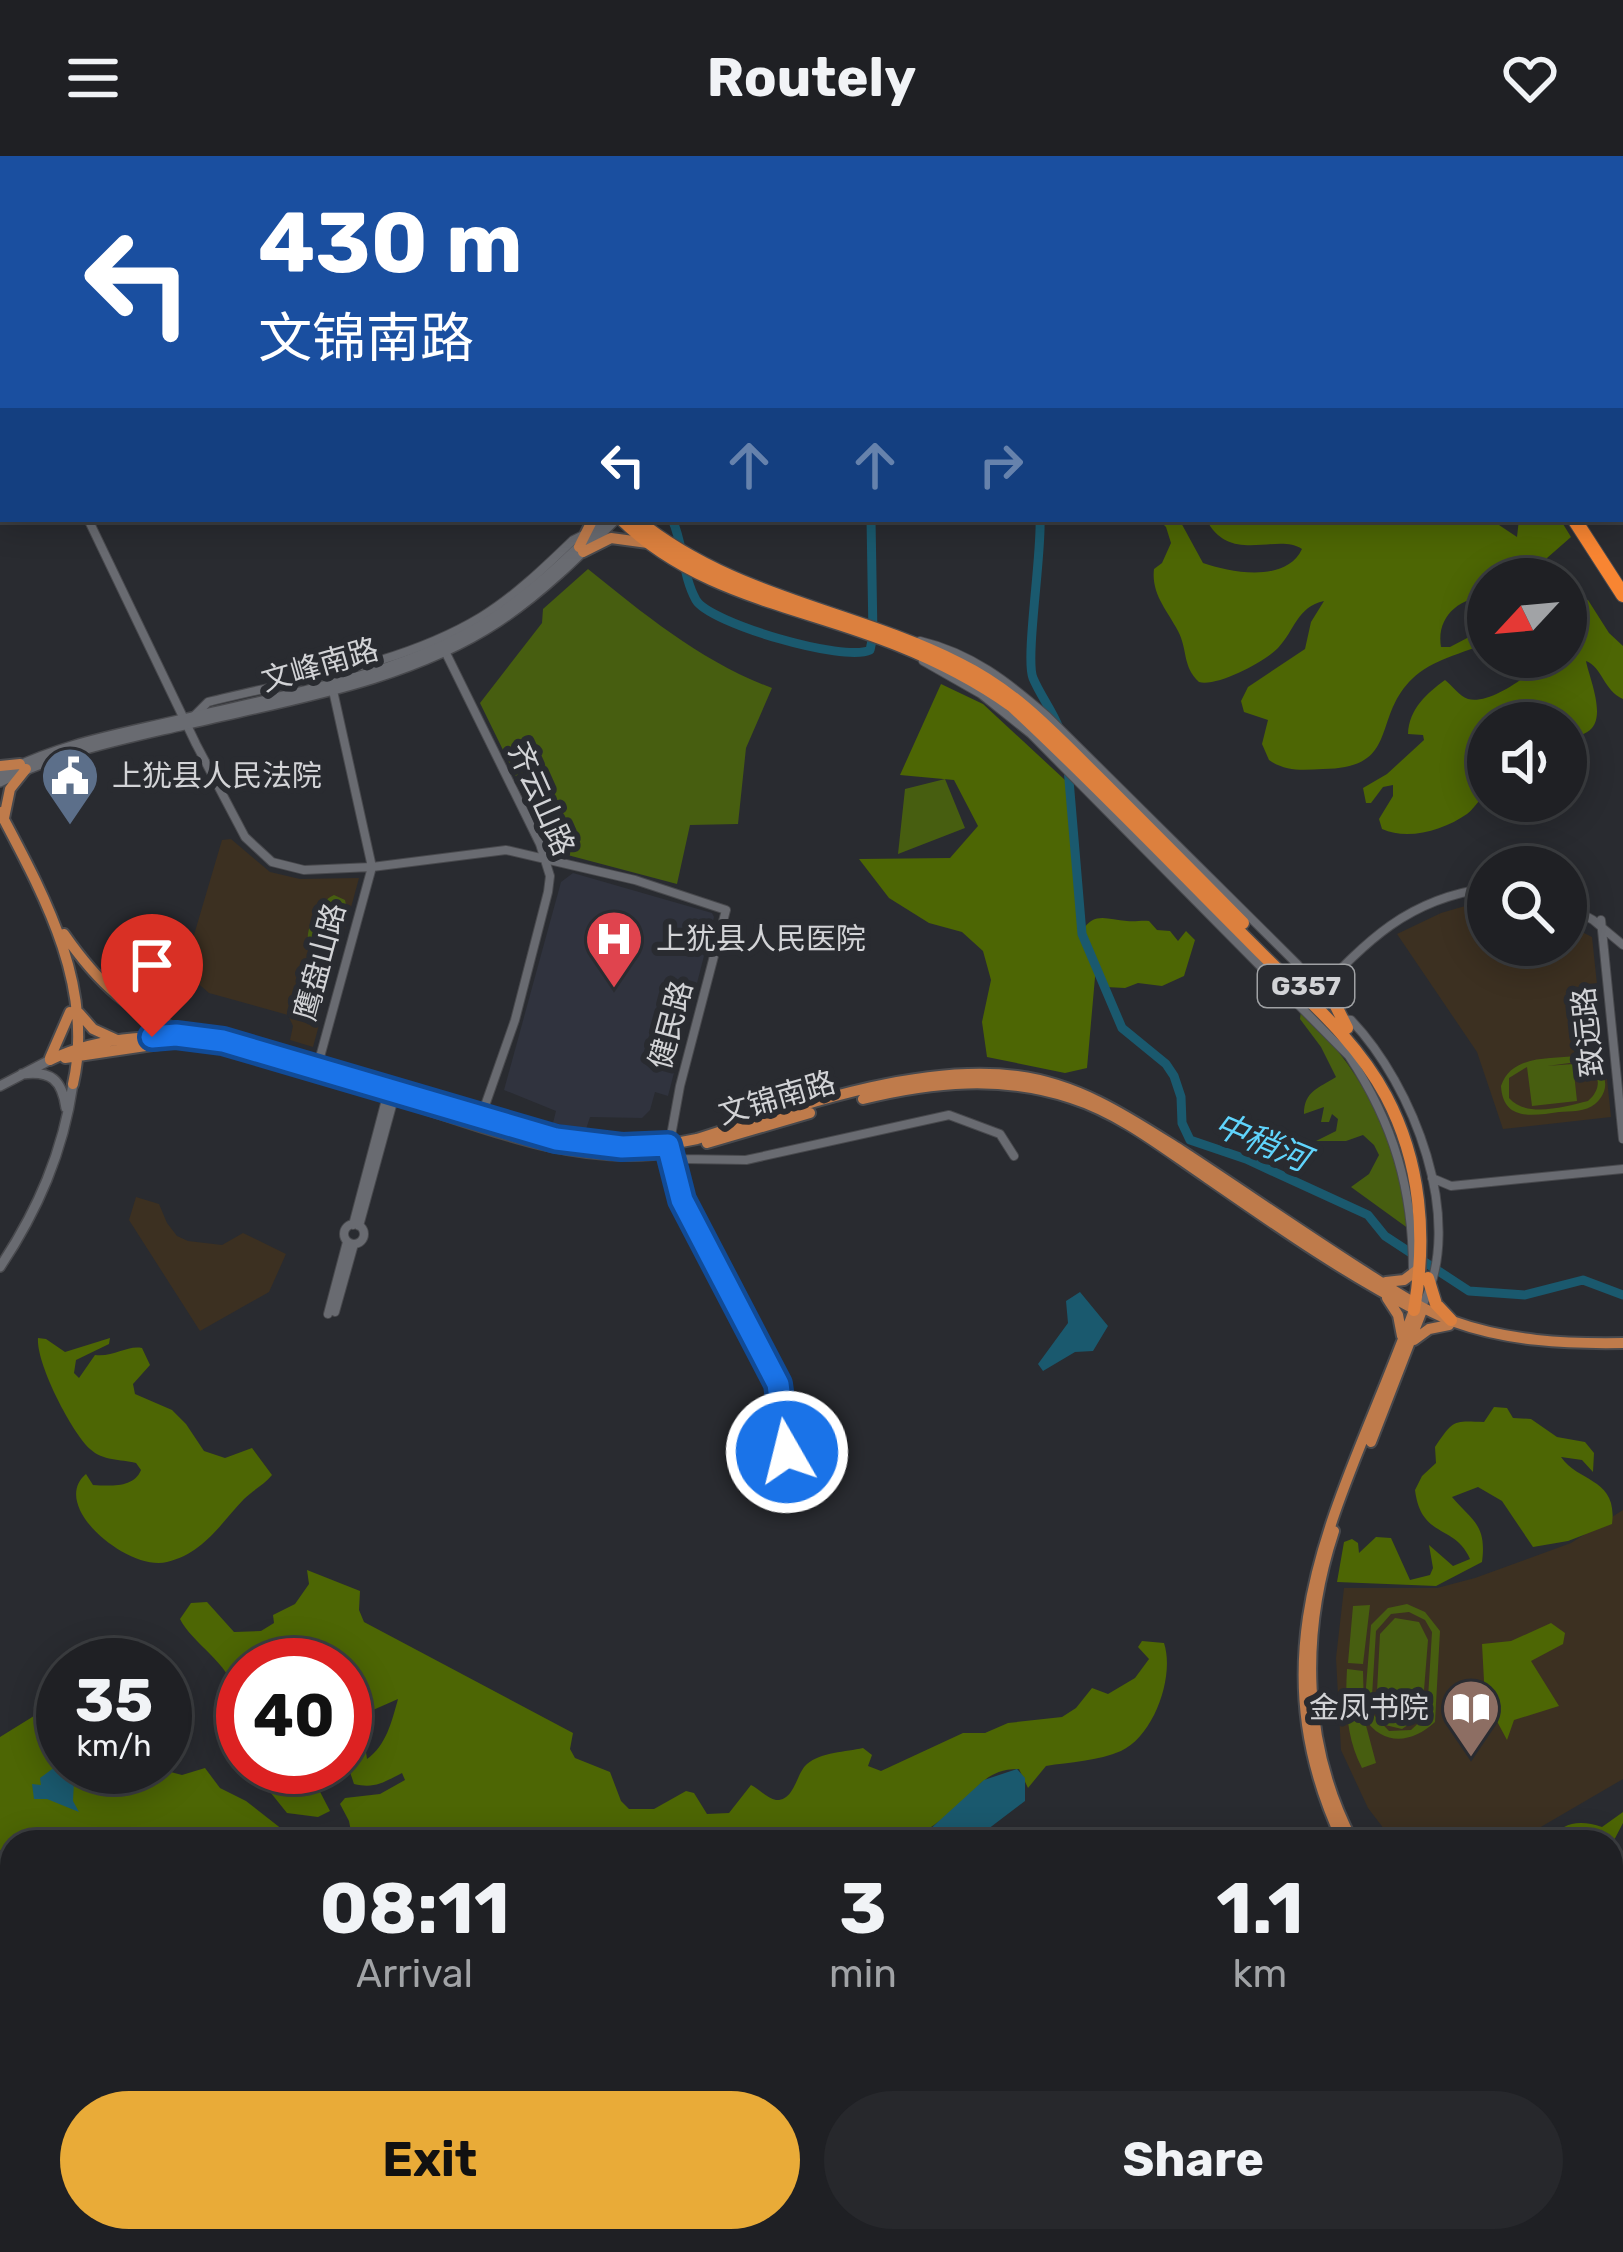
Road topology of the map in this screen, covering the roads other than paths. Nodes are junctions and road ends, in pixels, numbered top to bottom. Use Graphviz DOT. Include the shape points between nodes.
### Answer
graph roads {
  1 [pos="89,522"];
  2 [pos="592,522"];
  3 [pos="603,522"];
  4 [pos="615,522"];
  5 [pos="623,522"];
  6 [pos="638,522"];
  7 [pos="1576,522"];
  8 [pos="1586,522"];
  9 [pos="589,534"];
  10 [pos="657,545"];
  11 [pos="581,550"];
  12 [pos="1623,579"];
  13 [pos="1623,595"];
  14 [pos="896,639"];
  15 [pos="441,645"];
  16 [pos="332,686"];
  17 [pos="188,720"];
  18 [pos="1041,721"];
  19 [pos="0,766"];
  20 [pos="23,766"];
  21 [pos="0,778"];
  22 [pos="1093,785"];
  23 [pos="2,820"];
  24 [pos="548,862"];
  25 [pos="372,868"];
  26 [pos="1467,896"];
  27 [pos="1587,915"];
  28 [pos="53,918"];
  29 [pos="1601,924"];
  30 [pos="1623,942"];
  31 [pos="1298,977"];
  32 [pos="1336,978"];
  33 [pos="1314,1000"];
  34 [pos="72,1008"];
  35 [pos="1342,1022"];
  36 [pos="201,1038"];
  37 [pos="120,1041"];
  38 [pos="76,1052"];
  39 [pos="102,1052"];
  40 [pos="49,1061"];
  41 [pos="317,1069"];
  42 [pos="22,1074"];
  43 [pos="73,1084"];
  44 [pos="0,1086"];
  45 [pos="390,1097"];
  46 [pos="68,1120"];
  47 [pos="480,1120"];
  48 [pos="1623,1139"];
  49 [pos="668,1149"];
  50 [pos="1014,1156"];
  51 [pos="1623,1169"];
  52 [pos="1431,1178"];
  53 [pos="1451,1186"];
  54 [pos="1435,1199"];
  55 [pos="356,1226"];
  56 [pos="1425,1242"];
  57 [pos="351,1243"];
  58 [pos="0,1267"];
  59 [pos="1423,1278"];
  60 [pos="1374,1282"];
  61 [pos="1418,1308"];
  62 [pos="332,1313"];
  63 [pos="1450,1323"];
  64 [pos="1406,1345"];
  65 [pos="1623,1346"];
  66 [pos="764,1501"];
  67 [pos="1338,1830"];
  68 [pos="1347,1830"];
  1 -- 17 [label="street"];
  2 -- 9 [label="main road"];
  3 -- 9 [label="main road"];
  4 -- 11 [label="main road, 文峰南路"];
  5 -- 10 [label="highway, G357"];
  6 -- 10 [label="highway, G357"];
  7 -- 13 [label="highway"];
  8 -- 12 [label="highway"];
  9 -- 11 [label="main road"];
  9 -- 15 [label="street"];
  10 -- 11 [label="main road" via="611,538"];
  10 -- 14 [label="highway, G357" via="707,573"];
  11 -- 15 [label="main road, 文峰南路" via="493,618"];
  14 -- 18 [label="highway, G357"];
  14 -- 22 [label="street" via="981,694"];
  15 -- 16 [label="main road, 文峰南路"];
  15 -- 17 [label="street" via="208,702"];
  15 -- 24 [label="street, 齐云山路"];
  16 -- 17 [label="main road, 文峰南路"];
  16 -- 25 [label="street"];
  17 -- 20 [label="main road, 文峰南路" via="52,749"];
  17 -- 25 [label="street" via="245,837 272,862 304,870"];
  18 -- 22 [label="highway, G357"];
  18 -- 31 [label="street" via="1091,758 1298,964"];
  19 -- 20 [label="main road"];
  20 -- 21 [label="main road, 文峰南路"];
  20 -- 23 [label="main road"];
  22 -- 31 [label="highway, G357"];
  22 -- 33 [label="highway, G357"];
  22 -- 56 [label="street" via="1349,1056 1397,1147"];
  23 -- 28 [label="main road"];
  23 -- 34 [label="main road" via="49,921"];
  24 -- 25 [label="street" via="506,850"];
  24 -- 47 [label="street, 齐云山路" via="548,892 515,1020"];
  24 -- 49 [label="street, 健民路" via="726,910"];
  25 -- 41 [label="street, 鹰盘山路"];
  26 -- 32 [label="street" via="1414,908 1388,924"];
  27 -- 29 [label="street"];
  28 -- 34 [label="main road"];
  28 -- 36 [label="main road" via="109,992"];
  29 -- 30 [label="street"];
  29 -- 48 [label="street, 致远路"];
  31 -- 32 [label="highway"];
  31 -- 33 [label="highway, G357"];
  32 -- 33 [label="street"];
  32 -- 35 [label="highway"];
  33 -- 35 [label="highway, G357"];
  33 -- 56 [label="highway, G357" via="1370,1068 1398,1121"];
  34 -- 37 [label="main road"];
  34 -- 38 [label="main road"];
  34 -- 40 [label="main road"];
  35 -- 52 [label="street" via="1351,1020 1369,1039 1398,1084"];
  35 -- 56 [label="highway, G357" via="1405,1119 1422,1177"];
  36 -- 37 [label="main road, 文锦南路"];
  36 -- 41 [label="main road, 文锦南路"];
  37 -- 38 [label="main road, 文锦南路"];
  38 -- 39 [label="main road, 文锦南路"];
  38 -- 40 [label="main road, 文锦南路"];
  38 -- 43 [label="main road"];
  39 -- 43 [label="main road"];
  39 -- 45 [label="main road, 文锦南路" via="178,1041 221,1046"];
  40 -- 42 [label="main road"];
  41 -- 47 [label="main road, 文锦南路"];
  42 -- 44 [label="main road"];
  42 -- 46 [label="main road" via="55,1078"];
  43 -- 46 [label="main road"];
  45 -- 47 [label="main road, 文锦南路"];
  45 -- 55 [label="street"];
  46 -- 58 [label="main road" via="32,1218"];
  47 -- 49 [label="main road, 文锦南路" via="593,1145"];
  49 -- 50 [label="street" via="683,1159 746,1160 949,1115 1000,1134"];
  49 -- 60 [label="main road, 文锦南路" via="913,1089 968,1082 1043,1090 1099,1108"];
  49 -- 66 [label="street" via="682,1200 778,1384 787,1452"];
  51 -- 53 [label="street"];
  52 -- 53 [label="street"];
  52 -- 54 [label="street"];
  53 -- 54 [label="street"];
  54 -- 56 [label="street"];
  55 -- 57 [label="street" via="345,1230"];
  55 -- 57 [label="street" via="363,1238"];
  56 -- 59 [label="highway, G357"];
  56 -- 59 [label="street"];
  57 -- 62 [label="street"];
  59 -- 60 [label="main road"];
  59 -- 61 [label="highway, G357"];
  59 -- 63 [label="highway"];
  60 -- 61 [label="main road, 文锦南路"];
  60 -- 64 [label="main road" via="1398,1315"];
  61 -- 63 [label="main road, 文锦南路"];
  61 -- 64 [label="main road"];
  63 -- 64 [label="main road"];
  63 -- 65 [label="main road, 文锦南路" via="1515,1338"];
  64 -- 67 [label="main road" via="1323,1542 1306,1614 1308,1740"];
  64 -- 68 [label="main road" via="1336,1524 1314,1617 1317,1738"];
}
